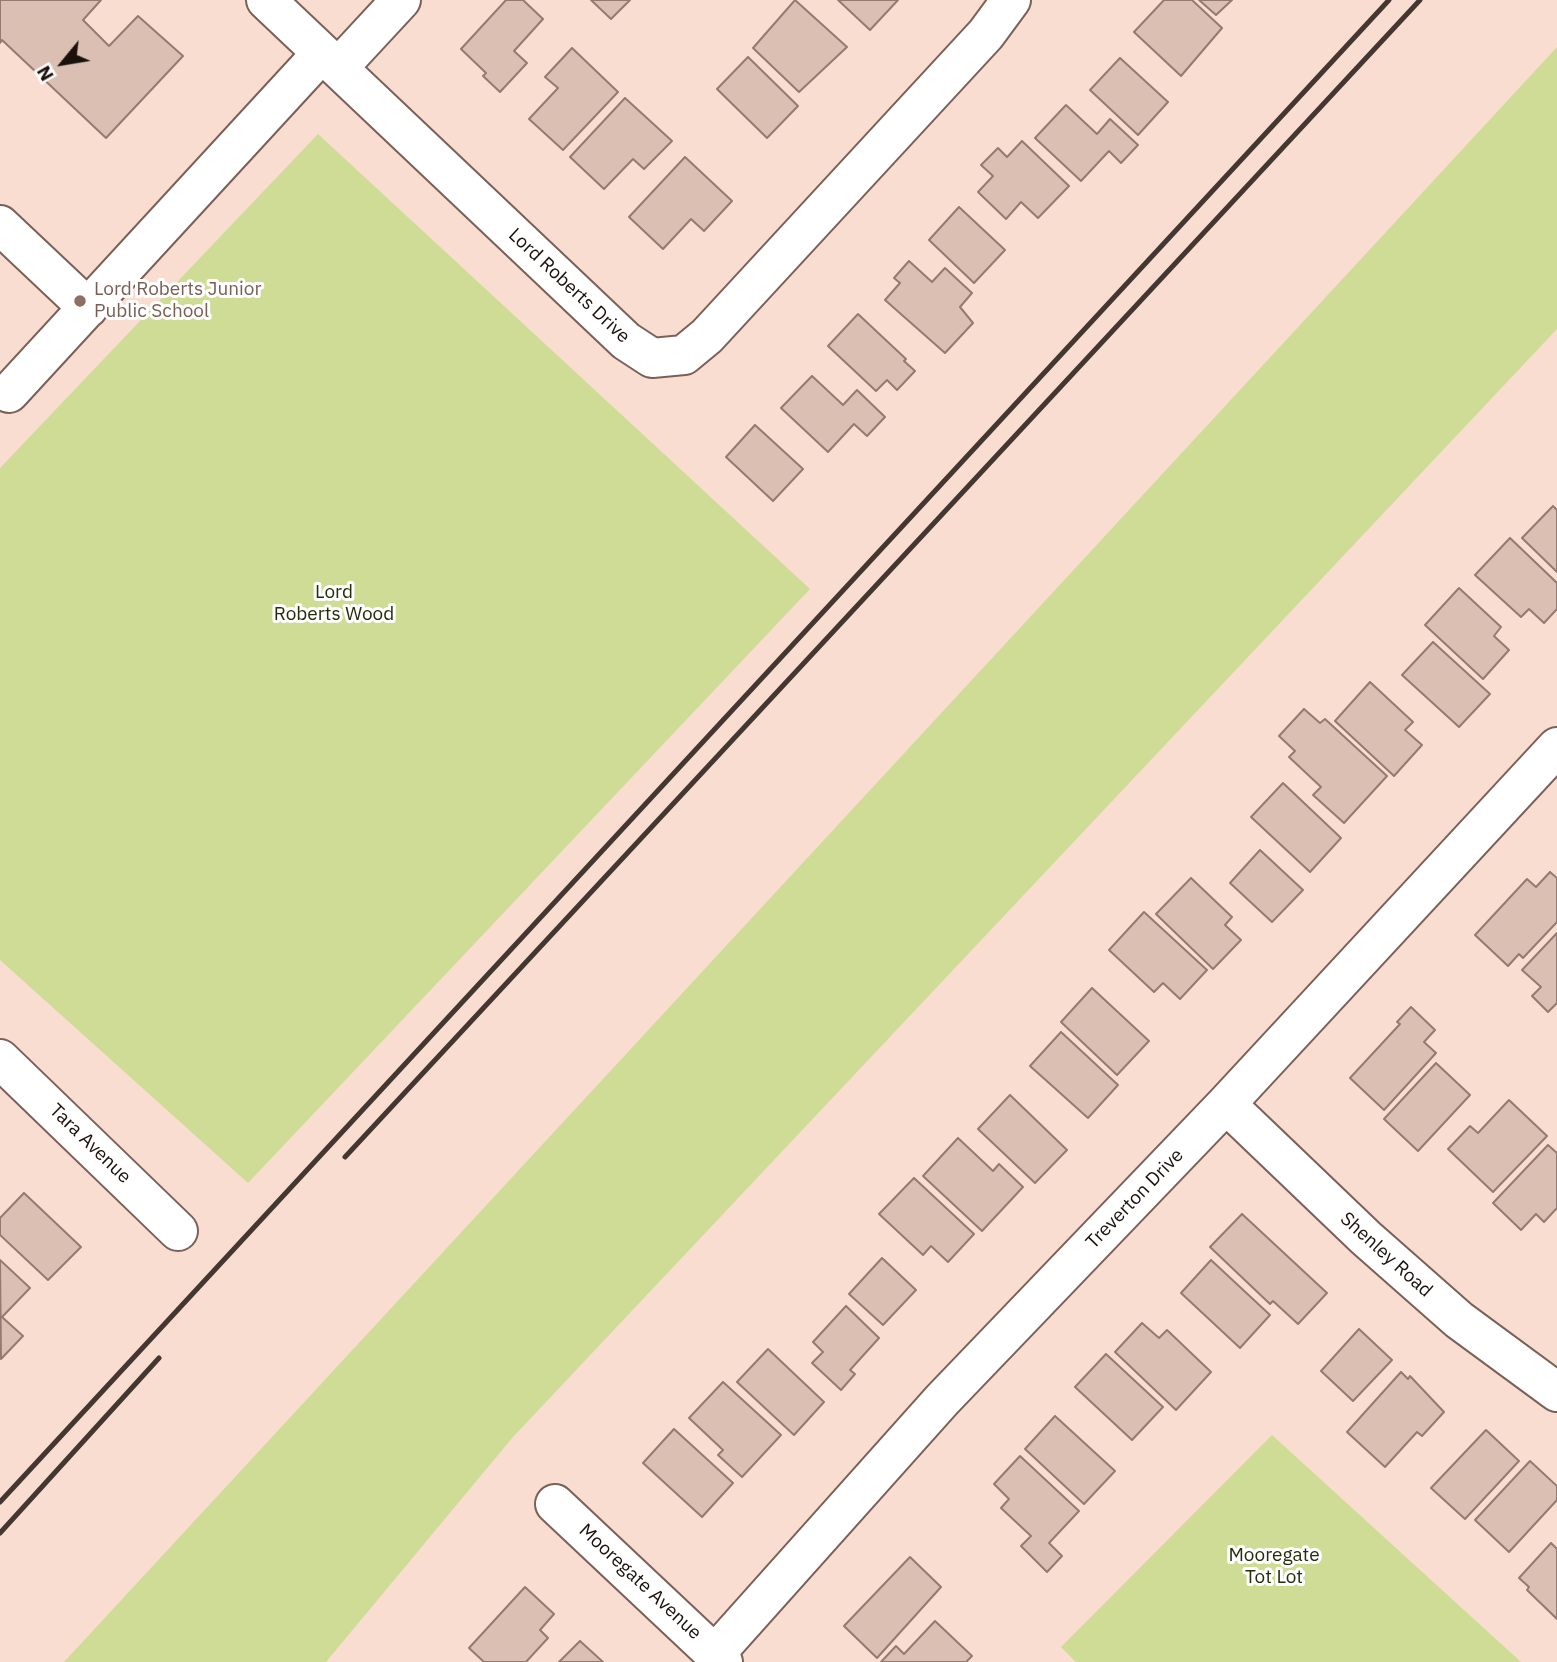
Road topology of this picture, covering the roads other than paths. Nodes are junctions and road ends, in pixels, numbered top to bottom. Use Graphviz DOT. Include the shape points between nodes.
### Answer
graph roads {
  1 [pos="266,0"];
  2 [pos="401,0"];
  3 [pos="1011,0"];
  4 [pos="330,61"];
  5 [pos="0,225"];
  6 [pos="88,308"];
  7 [pos="9,393"];
  8 [pos="1553,760"];
  9 [pos="2,1065"];
  10 [pos="1226,1104"];
  11 [pos="178,1231"];
  12 [pos="1557,1392"];
  13 [pos="555,1504"];
  14 [pos="719,1658"];
  1 -- 4 [label="street, Lord Roberts Drive"];
  2 -- 4 [label="street"];
  3 -- 4 [label="street, Lord Roberts Drive" via="986,34 707,336 684,355 652,358 626,341"];
  4 -- 6 [label="street"];
  5 -- 6 [label="street"];
  6 -- 7 [label="street"];
  8 -- 10 [label="street, Treverton Drive"];
  9 -- 11 [label="street, Tara Avenue"];
  10 -- 12 [label="street, Shenley Road" via="1459,1320"];
  10 -- 14 [label="street, Treverton Drive" via="942,1400"];
  13 -- 14 [label="street, Mooregate Avenue"];
}
